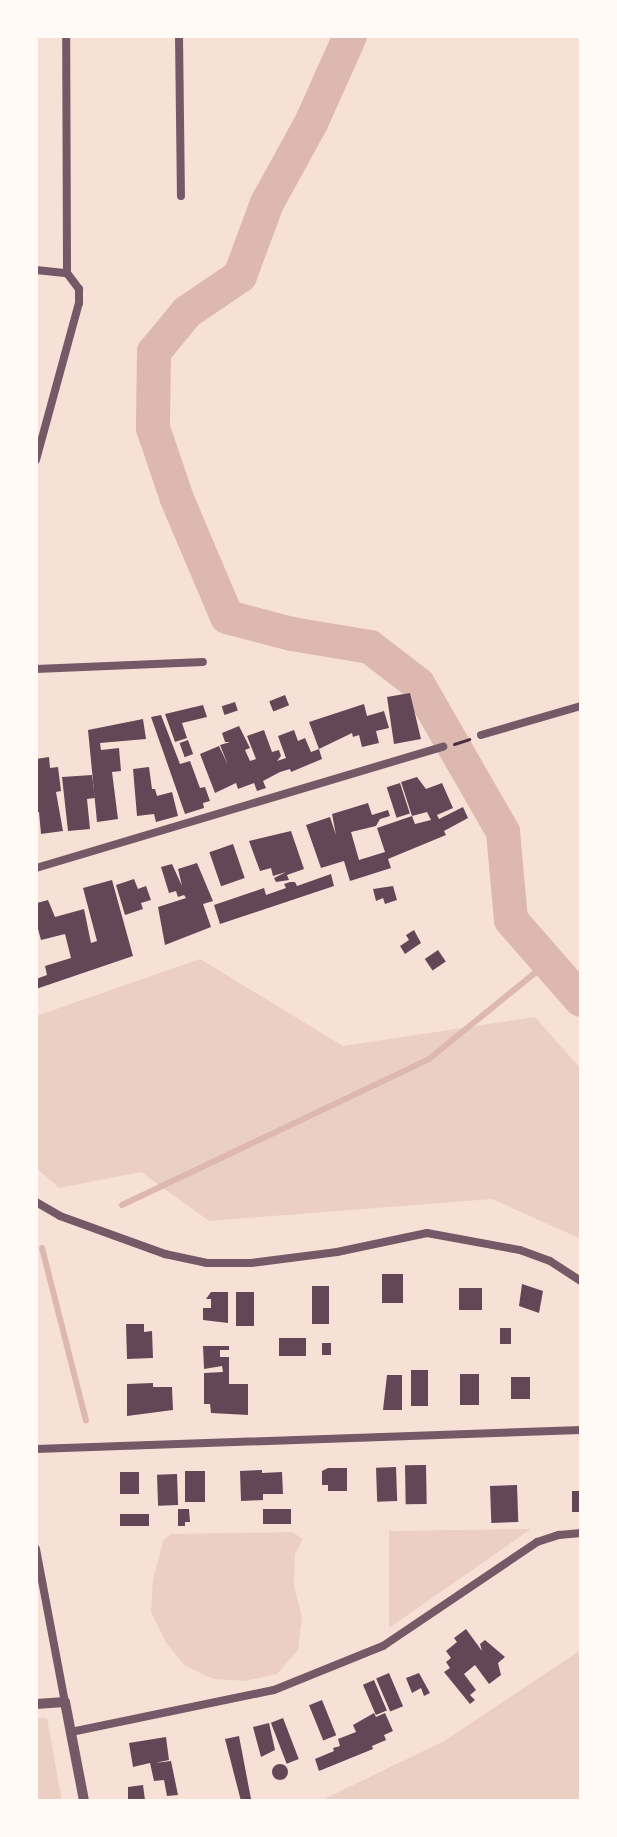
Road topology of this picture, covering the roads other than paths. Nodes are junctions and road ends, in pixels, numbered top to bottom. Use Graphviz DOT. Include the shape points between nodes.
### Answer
graph roads {
  1 [pos="66,36"];
  2 [pos="179,36"];
  3 [pos="181,196"];
  4 [pos="36,270"];
  5 [pos="67,273"];
  6 [pos="36,460"];
  7 [pos="203,662"];
  8 [pos="36,669"];
  9 [pos="581,706"];
  10 [pos="481,735"];
  11 [pos="443,747"];
  12 [pos="36,868"];
  13 [pos="36,1202"];
  14 [pos="581,1281"];
  15 [pos="581,1430"];
  16 [pos="36,1449"];
  17 [pos="581,1533"];
  18 [pos="36,1549"];
  19 [pos="65,1702"];
  20 [pos="36,1704"];
  21 [pos="71,1732"];
  22 [pos="84,1801"];
  1 -- 5 [label="street"];
  2 -- 3 [label="street"];
  4 -- 5 [label="street"];
  5 -- 6 [label="street" via="79,289 79,303"];
  7 -- 8 [label="street"];
  9 -- 10 [label="street"];
  11 -- 12 [label="street"];
  13 -- 14 [label="street" via="60,1216 165,1254 207,1263 337,1252 427,1233 520,1250"];
  15 -- 16 [label="street"];
  17 -- 21 [label="street" via="537,1542 383,1646 274,1690"];
  18 -- 19 [label="street"];
  19 -- 20 [label="street"];
  19 -- 21 [label="street"];
  21 -- 22 [label="street"];
}
